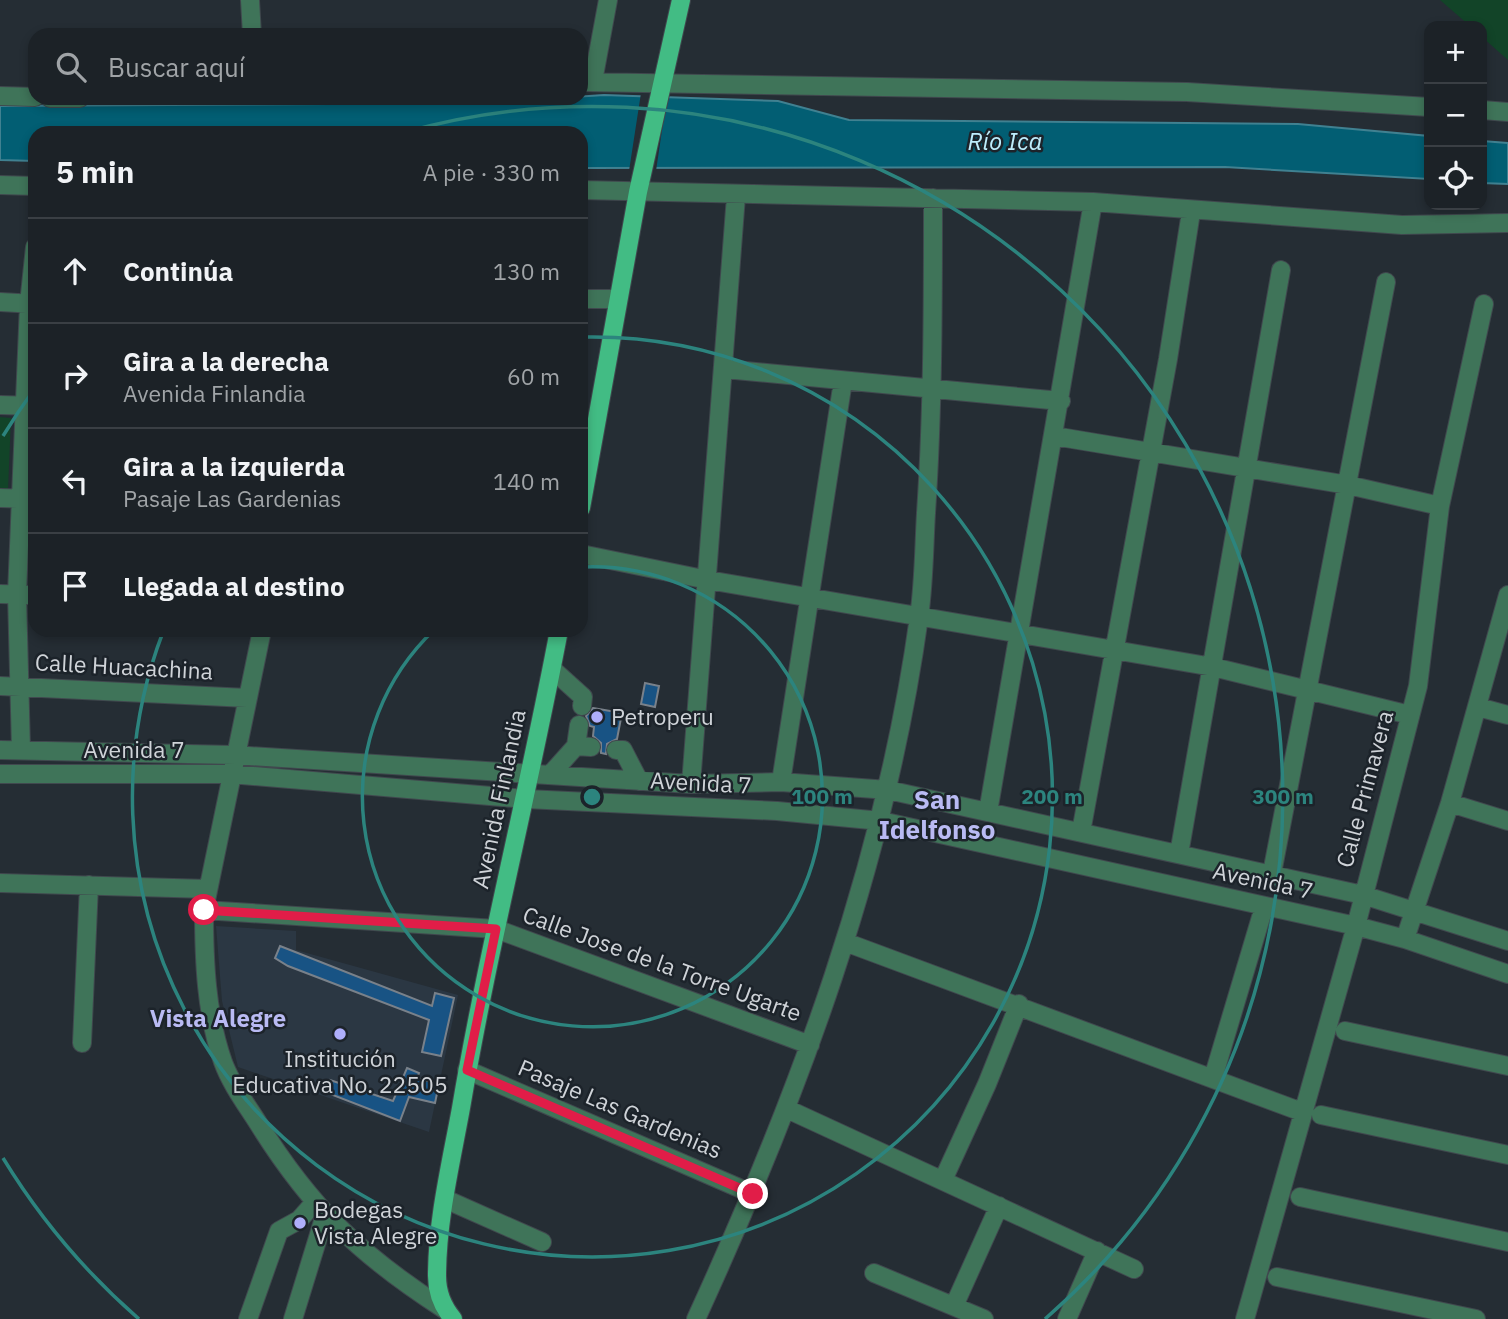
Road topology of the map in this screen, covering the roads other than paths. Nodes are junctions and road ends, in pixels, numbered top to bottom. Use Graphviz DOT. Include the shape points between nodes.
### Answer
graph roads {
  1 [pos="250,0"];
  2 [pos="608,0"];
  3 [pos="681,0"];
  4 [pos="252,28"];
  5 [pos="588,77"];
  6 [pos="588,81"];
  7 [pos="661,88"];
  8 [pos="0,96"];
  9 [pos="28,97"];
  10 [pos="1424,107"];
  11 [pos="1487,110"];
  12 [pos="1508,112"];
  13 [pos="640,184"];
  14 [pos="0,185"];
  15 [pos="28,186"];
  16 [pos="588,189"];
  17 [pos="736,196"];
  18 [pos="933,198"];
  19 [pos="1093,202"];
  20 [pos="1191,212"];
  21 [pos="1508,223"];
  22 [pos="1281,270"];
  23 [pos="1386,282"];
  24 [pos="588,299"];
  25 [pos="618,299"];
  26 [pos="0,302"];
  27 [pos="28,304"];
  28 [pos="1483,304"];
  29 [pos="725,369"];
  30 [pos="843,381"];
  31 [pos="934,390"];
  32 [pos="1061,401"];
  33 [pos="0,405"];
  34 [pos="28,406"];
  35 [pos="1055,436"];
  36 [pos="1150,452"];
  37 [pos="588,468"];
  38 [pos="1247,468"];
  39 [pos="1348,485"];
  40 [pos="0,498"];
  41 [pos="28,499"];
  42 [pos="1440,506"];
  43 [pos="28,507"];
  44 [pos="588,555"];
  45 [pos="706,580"];
  46 [pos="17,594"];
  47 [pos="809,597"];
  48 [pos="1507,605"];
  49 [pos="919,616"];
  50 [pos="1020,633"];
  51 [pos="260,637"];
  52 [pos="558,637"];
  53 [pos="1113,650"];
  54 [pos="1213,667"];
  55 [pos="552,669"];
  56 [pos="0,686"];
  57 [pos="20,687"];
  58 [pos="1307,688"];
  59 [pos="247,698"];
  60 [pos="582,706"];
  61 [pos="1478,707"];
  62 [pos="1410,715"];
  63 [pos="1508,715"];
  64 [pos="579,725"];
  65 [pos="0,750"];
  66 [pos="21,750"];
  67 [pos="616,750"];
  68 [pos="234,755"];
  69 [pos="0,774"];
  70 [pos="230,774"];
  71 [pos="532,774"];
  72 [pos="550,775"];
  73 [pos="639,781"];
  74 [pos="781,782"];
  75 [pos="691,784"];
  76 [pos="888,790"];
  77 [pos="526,799"];
  78 [pos="1450,803"];
  79 [pos="988,812"];
  80 [pos="881,821"];
  81 [pos="1508,821"];
  82 [pos="1081,832"];
  83 [pos="1179,854"];
  84 [pos="1272,873"];
  85 [pos="0,883"];
  86 [pos="89,885"];
  87 [pos="208,889"];
  88 [pos="1363,895"];
  89 [pos="1264,907"];
  90 [pos="204,910"];
  91 [pos="1415,912"];
  92 [pos="1356,926"];
  93 [pos="496,929"];
  94 [pos="1405,939"];
  95 [pos="845,942"];
  96 [pos="1508,942"];
  97 [pos="1508,974"];
  98 [pos="1018,1004"];
  99 [pos="1345,1031"];
  100 [pos="82,1043"];
  101 [pos="810,1045"];
  102 [pos="1508,1066"];
  103 [pos="467,1070"];
  104 [pos="1213,1078"];
  105 [pos="787,1109"];
  106 [pos="1302,1112"];
  107 [pos="1321,1115"];
  108 [pos="1508,1155"];
  109 [pos="943,1180"];
  110 [pos="753,1194"];
  111 [pos="1300,1197"];
  112 [pos="445,1199"];
  113 [pos="999,1206"];
  114 [pos="319,1209"];
  115 [pos="542,1242"];
  116 [pos="1508,1242"];
  117 [pos="1097,1251"];
  118 [pos="1134,1269"];
  119 [pos="874,1273"];
  120 [pos="1277,1277"];
  121 [pos="954,1306"];
  122 [pos="449,1314"];
  123 [pos="248,1319"];
  124 [pos="293,1319"];
  125 [pos="696,1319"];
  126 [pos="984,1319"];
  127 [pos="1067,1319"];
  128 [pos="1245,1319"];
  129 [pos="1476,1319"];
  1 -- 4 [label="street"];
  2 -- 5 [label="street"];
  3 -- 7 [label="main road"];
  6 -- 7 [label="street"];
  7 -- 10 [label="street" via="1200,93"];
  7 -- 13 [label="main road"];
  8 -- 9 [label="street"];
  11 -- 12 [label="street"];
  13 -- 16 [label="street"];
  13 -- 17 [label="street"];
  13 -- 25 [label="main road"];
  14 -- 15 [label="street"];
  17 -- 18 [label="street"];
  17 -- 29 [label="street"];
  18 -- 19 [label="street"];
  18 -- 31 [label="street"];
  19 -- 20 [label="street"];
  19 -- 32 [label="street"];
  20 -- 21 [label="street" via="1402,225"];
  20 -- 36 [label="street"];
  22 -- 38 [label="street"];
  23 -- 39 [label="street"];
  24 -- 25 [label="street"];
  25 -- 37 [label="main road"];
  26 -- 27 [label="street"];
  28 -- 42 [label="street, Calle Primavera"];
  29 -- 30 [label="street"];
  29 -- 45 [label="street"];
  30 -- 31 [label="street"];
  30 -- 47 [label="street"];
  31 -- 32 [label="street"];
  31 -- 49 [label="street"];
  32 -- 35 [label="street"];
  33 -- 34 [label="street"];
  35 -- 36 [label="street"];
  35 -- 50 [label="street"];
  36 -- 38 [label="street"];
  36 -- 53 [label="street"];
  38 -- 39 [label="street"];
  38 -- 54 [label="street"];
  39 -- 42 [label="street"];
  39 -- 58 [label="street"];
  40 -- 41 [label="street"];
  42 -- 62 [label="street, Calle Primavera" via="1427,626"];
  43 -- 46 [label="street"];
  44 -- 45 [label="street"];
  45 -- 47 [label="street"];
  45 -- 75 [label="street"];
  46 -- 57 [label="street"];
  47 -- 49 [label="street"];
  47 -- 74 [label="street"];
  48 -- 61 [label="street"];
  49 -- 50 [label="street"];
  49 -- 76 [label="street"];
  50 -- 53 [label="street"];
  50 -- 79 [label="street"];
  51 -- 59 [label="street"];
  52 -- 55 [label="main road, Avenida Finlandia"];
  53 -- 54 [label="street"];
  53 -- 82 [label="street"];
  54 -- 58 [label="street"];
  54 -- 83 [label="street"];
  55 -- 60 [label="street" via="583,696"];
  55 -- 71 [label="main road, Avenida Finlandia"];
  56 -- 57 [label="street, Calle Huacachina"];
  57 -- 59 [label="street, Calle Huacachina"];
  57 -- 66 [label="street"];
  58 -- 62 [label="street"];
  58 -- 84 [label="street"];
  59 -- 68 [label="street"];
  61 -- 63 [label="street"];
  61 -- 78 [label="street"];
  62 -- 88 [label="street, Calle Primavera"];
  64 -- 72 [label="street" via="583,746"];
  65 -- 66 [label="street, Avenida 7"];
  66 -- 68 [label="street, Avenida 7"];
  67 -- 73 [label="street" via="623,750"];
  68 -- 70 [label="street"];
  68 -- 71 [label="street, Avenida 7"];
  69 -- 70 [label="street, Avenida 7"];
  70 -- 77 [label="street, Avenida 7"];
  70 -- 87 [label="street"];
  71 -- 72 [label="street, Avenida 7"];
  71 -- 77 [label="main road, Avenida Finlandia"];
  72 -- 73 [label="street, Avenida 7"];
  73 -- 75 [label="street, Avenida 7"];
  74 -- 75 [label="street, Avenida 7"];
  74 -- 76 [label="street, Avenida 7"];
  76 -- 79 [label="street, Avenida 7"];
  76 -- 80 [label="street"];
  77 -- 80 [label="street, Avenida 7" via="777,811"];
  77 -- 93 [label="main road, Avenida Finlandia"];
  78 -- 81 [label="street"];
  78 -- 91 [label="street"];
  79 -- 82 [label="street, Avenida 7"];
  80 -- 89 [label="street, Avenida 7"];
  80 -- 95 [label="street"];
  82 -- 83 [label="street, Avenida 7"];
  83 -- 84 [label="street, Avenida 7"];
  84 -- 88 [label="street, Avenida 7"];
  85 -- 86 [label="street"];
  86 -- 87 [label="street"];
  86 -- 100 [label="street"];
  87 -- 90 [label="street"];
  88 -- 91 [label="street, Avenida 7"];
  88 -- 92 [label="street, Calle Primavera"];
  89 -- 92 [label="street, Avenida 7"];
  89 -- 104 [label="street"];
  90 -- 93 [label="street, Calle Jose de la Torre Ugarte"];
  90 -- 114 [label="street" via="211,1011 224,1066 274,1149"];
  91 -- 94 [label="street"];
  91 -- 96 [label="street, Avenida 7"];
  92 -- 94 [label="street, Avenida 7"];
  92 -- 106 [label="street, Calle Primavera"];
  93 -- 101 [label="street, Calle Jose de la Torre Ugarte"];
  93 -- 103 [label="main road, Avenida Finlandia"];
  94 -- 97 [label="street, Avenida 7"];
  95 -- 98 [label="street"];
  95 -- 101 [label="street"];
  98 -- 104 [label="street"];
  98 -- 109 [label="street" via="988,1084"];
  99 -- 102 [label="street"];
  101 -- 105 [label="street"];
  103 -- 110 [label="street, Pasaje Las Gardenias"];
  103 -- 112 [label="main road, Avenida Finlandia"];
  104 -- 106 [label="street"];
  105 -- 109 [label="street"];
  105 -- 110 [label="street"];
  106 -- 128 [label="street, Calle Primavera"];
  107 -- 108 [label="street"];
  109 -- 113 [label="street"];
  110 -- 125 [label="street"];
  111 -- 116 [label="street"];
  112 -- 115 [label="street"];
  112 -- 122 [label="main road, Avenida Finlandia" via="437,1279"];
  113 -- 117 [label="street"];
  113 -- 121 [label="street"];
  114 -- 122 [label="street" via="388,1273"];
  114 -- 123 [label="street" via="279,1231"];
  114 -- 124 [label="street"];
  117 -- 118 [label="street"];
  117 -- 127 [label="street"];
  119 -- 121 [label="street"];
  120 -- 129 [label="street"];
  121 -- 126 [label="street"];
}
